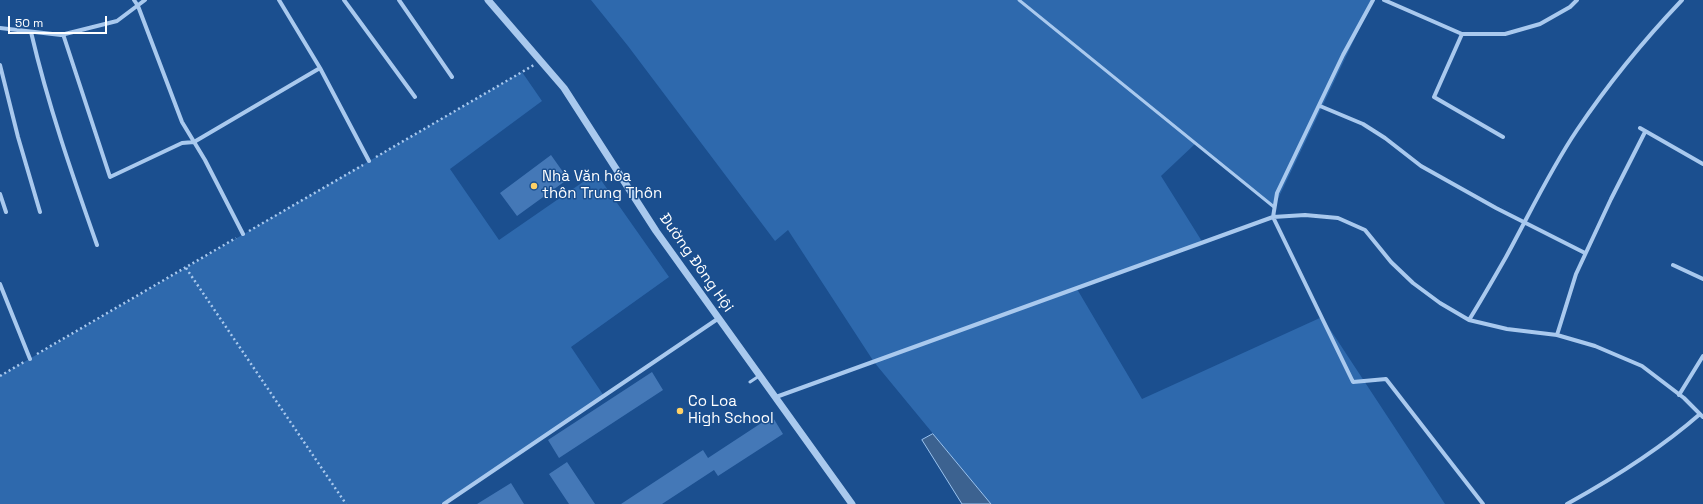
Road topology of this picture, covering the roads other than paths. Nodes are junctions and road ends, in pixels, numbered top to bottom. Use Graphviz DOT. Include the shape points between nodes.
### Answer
graph roads {
  1 [pos="134,0"];
  2 [pos="145,0"];
  3 [pos="280,0"];
  4 [pos="344,0"];
  5 [pos="399,0"];
  6 [pos="488,0"];
  7 [pos="1018,0"];
  8 [pos="1373,0"];
  9 [pos="1384,0"];
  10 [pos="1577,0"];
  11 [pos="1682,0"];
  12 [pos="138,6"];
  13 [pos="0,28"];
  14 [pos="31,32"];
  15 [pos="63,34"];
  16 [pos="1462,34"];
  17 [pos="0,65"];
  18 [pos="320,68"];
  19 [pos="452,77"];
  20 [pos="416,97"];
  21 [pos="1320,106"];
  22 [pos="1640,128"];
  23 [pos="1645,132"];
  24 [pos="1503,137"];
  25 [pos="194,142"];
  26 [pos="369,161"];
  27 [pos="1703,164"];
  28 [pos="0,194"];
  29 [pos="1274,207"];
  30 [pos="6,212"];
  31 [pos="40,212"];
  32 [pos="1273,217"];
  33 [pos="1524,224"];
  34 [pos="243,234"];
  35 [pos="97,245"];
  36 [pos="1586,253"];
  37 [pos="1673,265"];
  38 [pos="1703,279"];
  39 [pos="0,284"];
  40 [pos="719,318"];
  41 [pos="1469,320"];
  42 [pos="1557,335"];
  43 [pos="1703,356"];
  44 [pos="30,359"];
  45 [pos="760,375"];
  46 [pos="750,382"];
  47 [pos="1679,395"];
  48 [pos="776,398"];
  49 [pos="1702,415"];
  50 [pos="444,504"];
  51 [pos="852,504"];
  52 [pos="1483,504"];
  53 [pos="1568,504"];
  1 -- 12 [label="street"];
  2 -- 12 [label="street"];
  3 -- 18 [label="street"];
  4 -- 20 [label="street"];
  5 -- 19 [label="street"];
  6 -- 40 [label="street, Đường Đông Hội" via="564,88 656,231"];
  7 -- 29 [label="lane"];
  8 -- 21 [label="street"];
  9 -- 16 [label="street"];
  10 -- 16 [label="street" via="1540,24 1504,34"];
  11 -- 33 [label="street" via="1619,73 1577,130 1540,191"];
  12 -- 15 [label="street" via="117,21"];
  12 -- 25 [label="street" via="182,122"];
  13 -- 14 [label="street"];
  14 -- 15 [label="street"];
  14 -- 35 [label="street" via="62,145"];
  15 -- 25 [label="street" via="110,177 182,143"];
  16 -- 24 [label="street" via="1434,97"];
  17 -- 31 [label="street"];
  18 -- 25 [label="street"];
  18 -- 26 [label="street"];
  21 -- 29 [label="street" via="1277,193"];
  21 -- 33 [label="street" via="1363,124 1421,166"];
  22 -- 23 [label="street"];
  23 -- 27 [label="street"];
  23 -- 36 [label="street"];
  25 -- 34 [label="street"];
  28 -- 30 [label="street"];
  29 -- 32 [label="street"];
  32 -- 41 [label="street" via="1338,218 1365,230 1391,262 1413,283"];
  32 -- 48 [label="street"];
  32 -- 52 [label="street" via="1353,382 1386,379"];
  33 -- 36 [label="street"];
  33 -- 41 [label="street"];
  36 -- 42 [label="street" via="1576,274"];
  37 -- 38 [label="street"];
  39 -- 44 [label="street"];
  40 -- 45 [label="street, Đường Đông Hội"];
  40 -- 50 [label="street"];
  41 -- 42 [label="street" via="1507,329"];
  42 -- 47 [label="street" via="1595,346 1642,366"];
  43 -- 47 [label="street"];
  45 -- 46 [label="lane"];
  45 -- 48 [label="street, Đường Đông Hội"];
  47 -- 49 [label="street"];
  48 -- 51 [label="street, Đường Đông Hội"];
  49 -- 53 [label="street" via="1614,478"];
}
